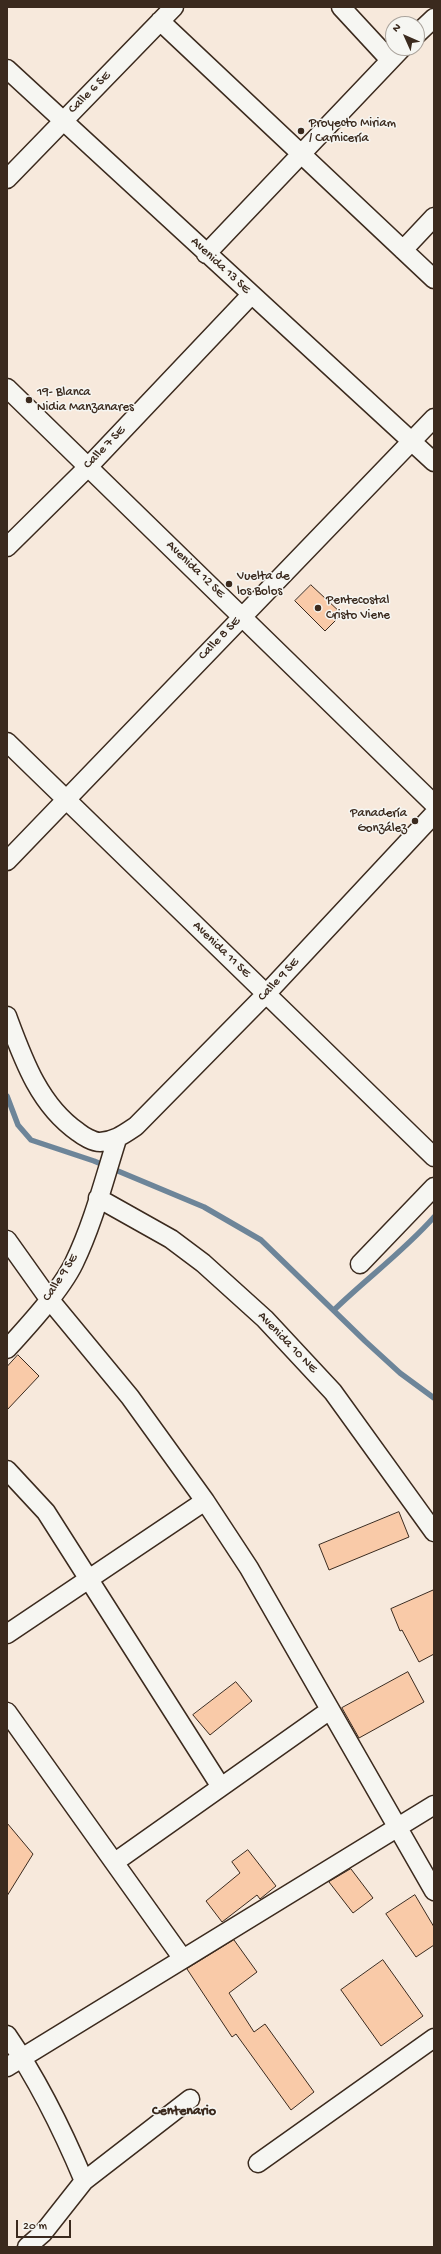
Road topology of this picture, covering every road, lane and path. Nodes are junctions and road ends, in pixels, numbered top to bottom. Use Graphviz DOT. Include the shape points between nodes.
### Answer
graph roads {
  1 [pos="174,7"];
  2 [pos="341,7"];
  3 [pos="434,18"];
  4 [pos="160,21"];
  5 [pos="425,26"];
  6 [pos="385,45"];
  7 [pos="394,56"];
  8 [pos="7,69"];
  9 [pos="62,121"];
  10 [pos="301,153"];
  11 [pos="7,179"];
  12 [pos="434,217"];
  13 [pos="403,250"];
  14 [pos="206,254"];
  15 [pos="434,279"];
  16 [pos="251,295"];
  17 [pos="7,388"];
  18 [pos="434,418"];
  19 [pos="412,442"];
  20 [pos="434,462"];
  21 [pos="88,466"];
  22 [pos="7,547"];
  23 [pos="242,616"];
  24 [pos="7,742"];
  25 [pos="66,800"];
  26 [pos="434,804"];
  27 [pos="434,814"];
  28 [pos="7,861"];
  29 [pos="266,994"];
  30 [pos="7,1016"];
  31 [pos="114,1146"];
  32 [pos="434,1157"];
  33 [pos="434,1187"];
  34 [pos="98,1198"];
  35 [pos="7,1240"];
  36 [pos="360,1264"];
  37 [pos="49,1299"];
  38 [pos="7,1349"];
  39 [pos="7,1470"];
  40 [pos="205,1501"];
  41 [pos="434,1532"];
  42 [pos="89,1578"];
  43 [pos="7,1634"];
  44 [pos="330,1710"];
  45 [pos="7,1712"];
  46 [pos="221,1787"];
  47 [pos="434,1804"];
  48 [pos="398,1828"];
  49 [pos="115,1862"];
  50 [pos="434,1891"];
  51 [pos="183,1959"];
  52 [pos="7,2035"];
  53 [pos="434,2038"];
  54 [pos="22,2056"];
  55 [pos="7,2067"];
  56 [pos="190,2098"];
  57 [pos="258,2164"];
  58 [pos="84,2181"];
  59 [pos="27,2247"];
  1 -- 4 [label="street, Calle 6 SE"];
  2 -- 6 [label="street"];
  3 -- 5 [label="street"];
  4 -- 9 [label="street, Calle 6 SE"];
  4 -- 10 [label="street"];
  7 -- 10 [label="street"];
  8 -- 9 [label="street, Avenida 13 SE"];
  9 -- 11 [label="street, Calle 6 SE"];
  9 -- 14 [label="street, Avenida 13 SE"];
  10 -- 13 [label="street"];
  10 -- 14 [label="street"];
  12 -- 13 [label="street"];
  13 -- 15 [label="street"];
  14 -- 16 [label="street, Avenida 13 SE"];
  16 -- 19 [label="street, Avenida 13 SE"];
  16 -- 21 [label="street, Calle 7 SE"];
  17 -- 21 [label="street, Avenida 12 SE"];
  18 -- 19 [label="street, Calle 8 SE"];
  19 -- 20 [label="street, Avenida 13 SE"];
  19 -- 23 [label="street, Calle 8 SE"];
  21 -- 22 [label="street, Calle 7 SE"];
  21 -- 23 [label="street, Avenida 12 SE"];
  23 -- 25 [label="street, Calle 8 SE"];
  23 -- 26 [label="street, Avenida 12 SE"];
  24 -- 25 [label="street, Avenida 11 SE"];
  25 -- 28 [label="street, Calle 8 SE"];
  25 -- 29 [label="street, Avenida 11 SE"];
  27 -- 29 [label="street, Calle 9 SE"];
  29 -- 31 [label="street, Calle 9 SE"];
  29 -- 32 [label="street, Avenida 11 SE"];
  30 -- 31 [label="street" via="22,1057 47,1104 64,1123 82,1135"];
  31 -- 34 [label="street, Calle 9 SE"];
  33 -- 36 [label="street"];
  34 -- 37 [label="street, Calle 9 SE" via="86,1237 74,1264"];
  34 -- 41 [label="street, Avenida 10 NE" via="171,1239 266,1319 333,1392"];
  35 -- 37 [label="street"];
  37 -- 38 [label="street, Calle 9 SE"];
  37 -- 40 [label="street" via="130,1397"];
  39 -- 42 [label="street" via="46,1512"];
  40 -- 42 [label="street"];
  40 -- 44 [label="street" via="249,1568"];
  42 -- 43 [label="street"];
  42 -- 46 [label="street"];
  44 -- 46 [label="street"];
  44 -- 48 [label="street"];
  45 -- 49 [label="street"];
  46 -- 49 [label="street"];
  47 -- 48 [label="street"];
  48 -- 50 [label="street"];
  48 -- 51 [label="street"];
  49 -- 51 [label="street"];
  51 -- 54 [label="street"];
  52 -- 54 [label="street"];
  53 -- 57 [label="street"];
  54 -- 55 [label="street"];
  54 -- 58 [label="street"];
  56 -- 58 [label="street"];
  58 -- 59 [label="street" via="43,2233"];
}
